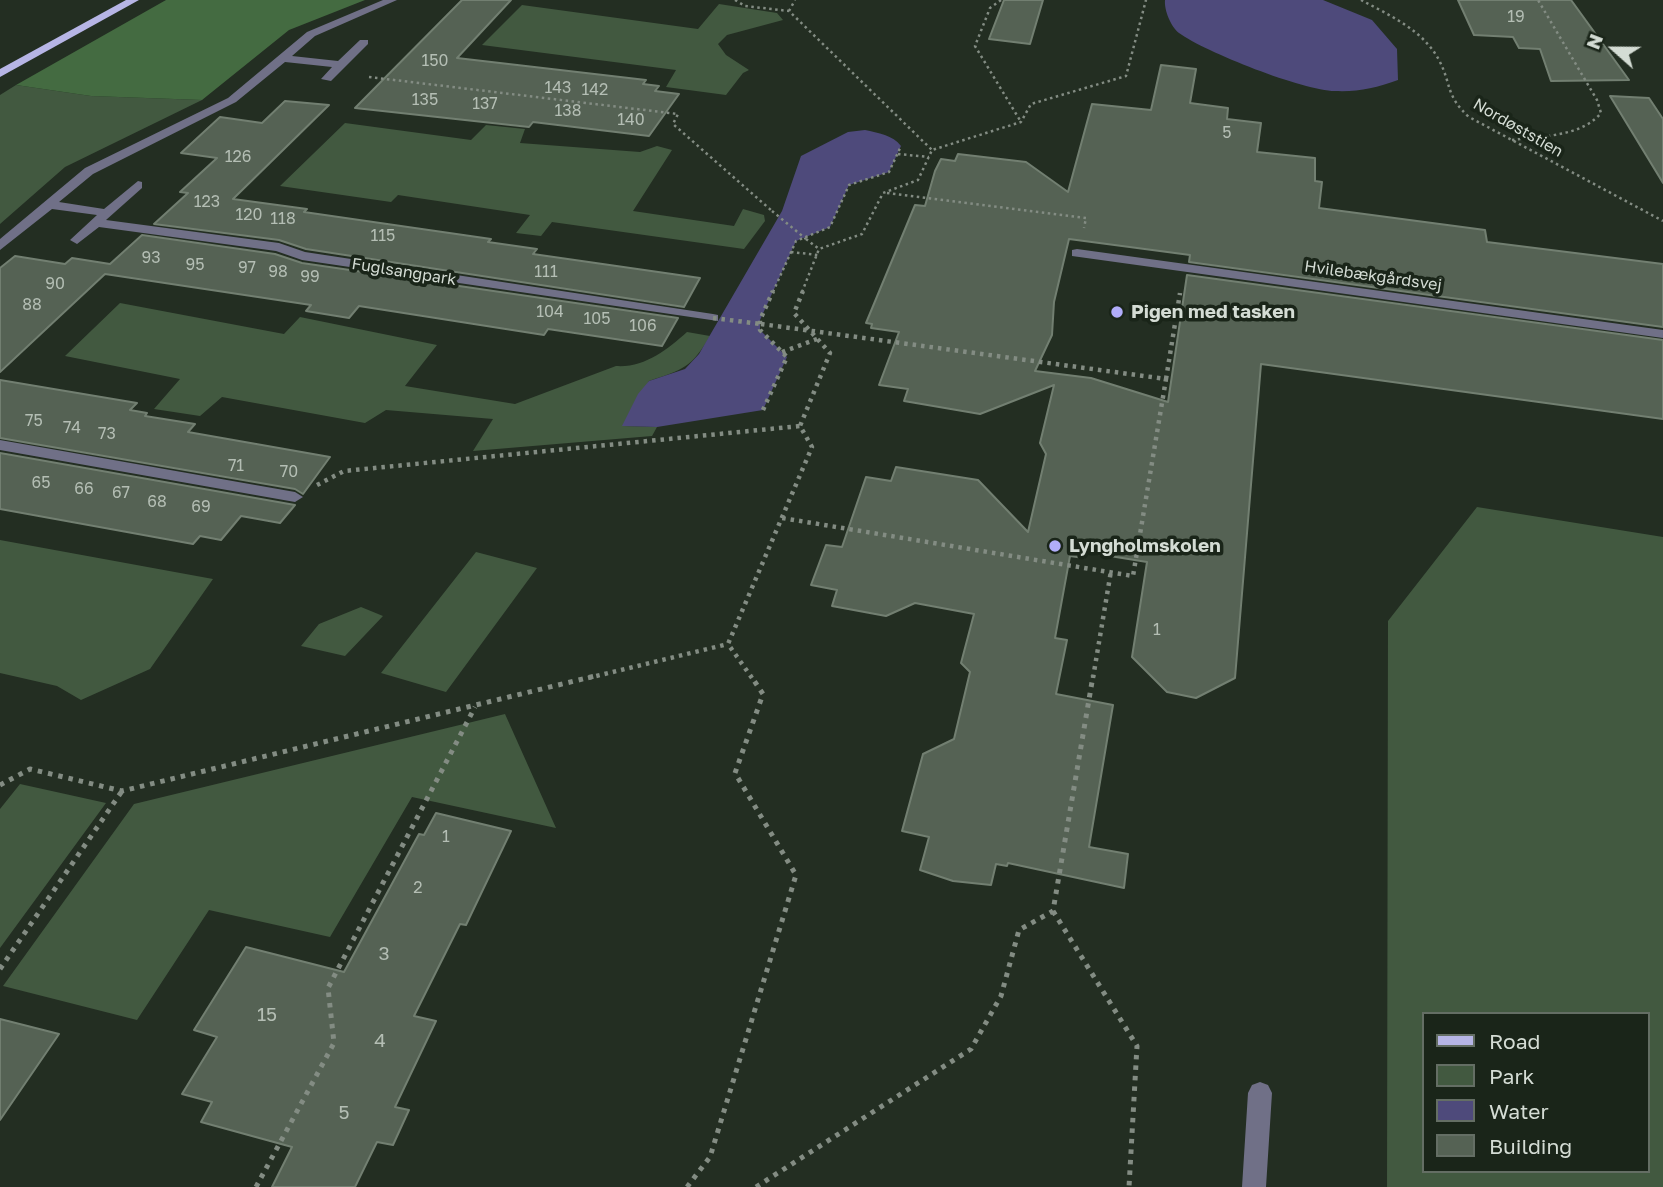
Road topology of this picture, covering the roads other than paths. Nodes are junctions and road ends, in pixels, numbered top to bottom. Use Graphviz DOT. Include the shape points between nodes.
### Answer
graph roads {
  1 [pos="134,0"];
  2 [pos="392,0"];
  3 [pos="365,42"];
  4 [pos="282,58"];
  5 [pos="0,74"];
  6 [pos="138,186"];
  7 [pos="50,205"];
  8 [pos="102,218"];
  9 [pos="77,240"];
  10 [pos="0,246"];
  11 [pos="1077,253"];
  12 [pos="713,318"];
  13 [pos="1663,334"];
  14 [pos="0,445"];
  15 [pos="295,497"];
  16 [pos="1260,1093"];
  17 [pos="1254,1187"];
  1 -- 5 [label="main road"];
  2 -- 4 [label="street" via="311,34"];
  3 -- 4 [label="street" via="334,72"];
  4 -- 7 [label="street" via="232,100 89,171"];
  6 -- 8 [label="street"];
  7 -- 8 [label="street, Fuglsangpark"];
  7 -- 10 [label="street"];
  8 -- 9 [label="street"];
  8 -- 12 [label="street, Fuglsangpark" via="279,247 302,256"];
  11 -- 13 [label="street, Hvilebækgårdsvej"];
  14 -- 15 [label="street"];
  16 -- 17 [label="street"];
}
